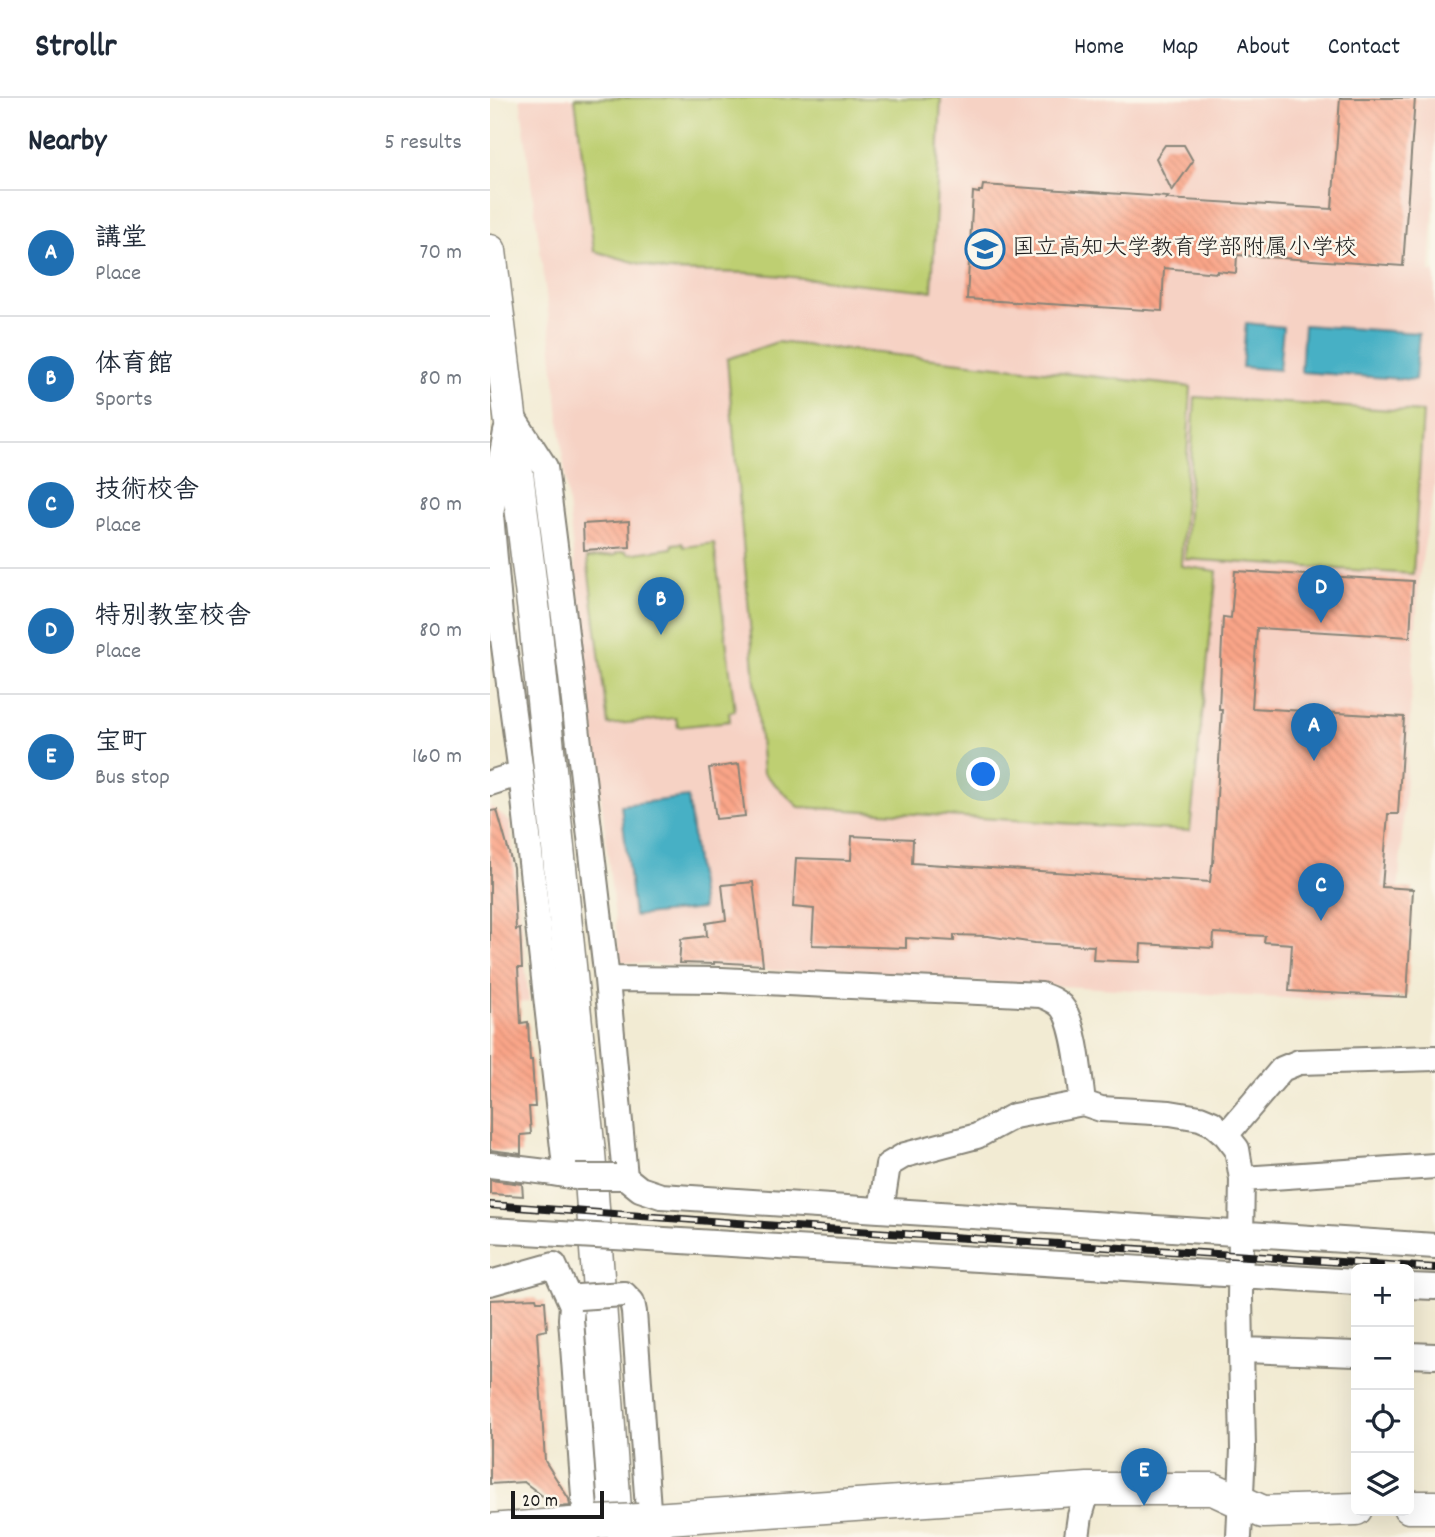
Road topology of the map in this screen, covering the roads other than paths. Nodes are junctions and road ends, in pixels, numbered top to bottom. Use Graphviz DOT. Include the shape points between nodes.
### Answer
graph roads {
  1 [pos="490,251"];
  2 [pos="500,415"];
  3 [pos="495,617"];
  4 [pos="521,773"];
  5 [pos="490,783"];
  6 [pos="607,980"];
  7 [pos="1435,1058"];
  8 [pos="1083,1103"];
  9 [pos="1226,1135"];
  10 [pos="490,1165"];
  11 [pos="1435,1166"];
  12 [pos="571,1176"];
  13 [pos="620,1177"];
  14 [pos="1242,1178"];
  15 [pos="881,1210"];
  16 [pos="490,1230"];
  17 [pos="1241,1234"];
  18 [pos="1435,1246"];
  19 [pos="1241,1275"];
  20 [pos="1351,1282"];
  21 [pos="490,1283"];
  22 [pos="1414,1286"];
  23 [pos="1435,1287"];
  24 [pos="576,1301"];
  25 [pos="1242,1350"];
  26 [pos="1351,1354"];
  27 [pos="1414,1355"];
  28 [pos="1435,1356"];
  29 [pos="1088,1489"];
  30 [pos="1241,1503"];
  31 [pos="1414,1507"];
  32 [pos="1435,1507"];
  33 [pos="1351,1509"];
  34 [pos="618,1528"];
  35 [pos="490,1530"];
  36 [pos="1077,1537"];
  37 [pos="1239,1537"];
  1 -- 2 [label="street"];
  2 -- 3 [label="street" via="491,514"];
  2 -- 6 [label="street" via="545,467"];
  2 -- 34 [label="street" via="535,621 589,1153"];
  3 -- 4 [label="street"];
  4 -- 5 [label="street"];
  4 -- 12 [label="street"];
  6 -- 8 [label="street" via="721,980 1041,995 1068,1016"];
  6 -- 13 [label="street"];
  7 -- 9 [label="street" via="1299,1062 1282,1069"];
  8 -- 9 [label="street" via="1101,1109 1200,1118"];
  8 -- 15 [label="street" via="1014,1116 977,1136 905,1155 888,1165"];
  9 -- 14 [label="street" via="1237,1149"];
  10 -- 12 [label="street"];
  11 -- 14 [label="street"];
  12 -- 13 [label="street, bridge"];
  13 -- 15 [label="street" via="661,1196"];
  14 -- 17 [label="street"];
  15 -- 17 [label="street"];
  16 -- 19 [label="street, bridge"];
  17 -- 18 [label="street"];
  17 -- 19 [label="street"];
  19 -- 20 [label="street"];
  19 -- 25 [label="street"];
  21 -- 24 [label="street" via="554,1265"];
  22 -- 23 [label="street"];
  24 -- 34 [label="street" via="571,1319"];
  24 -- 34 [label="street, bridge" via="624,1294 635,1312"];
  25 -- 26 [label="street"];
  25 -- 30 [label="street"];
  27 -- 28 [label="street"];
  29 -- 30 [label="street" via="1213,1489"];
  29 -- 34 [label="street"];
  29 -- 36 [label="street"];
  30 -- 33 [label="street" via="1263,1512"];
  30 -- 37 [label="street"];
  31 -- 32 [label="street"];
  34 -- 35 [label="street"];
}
